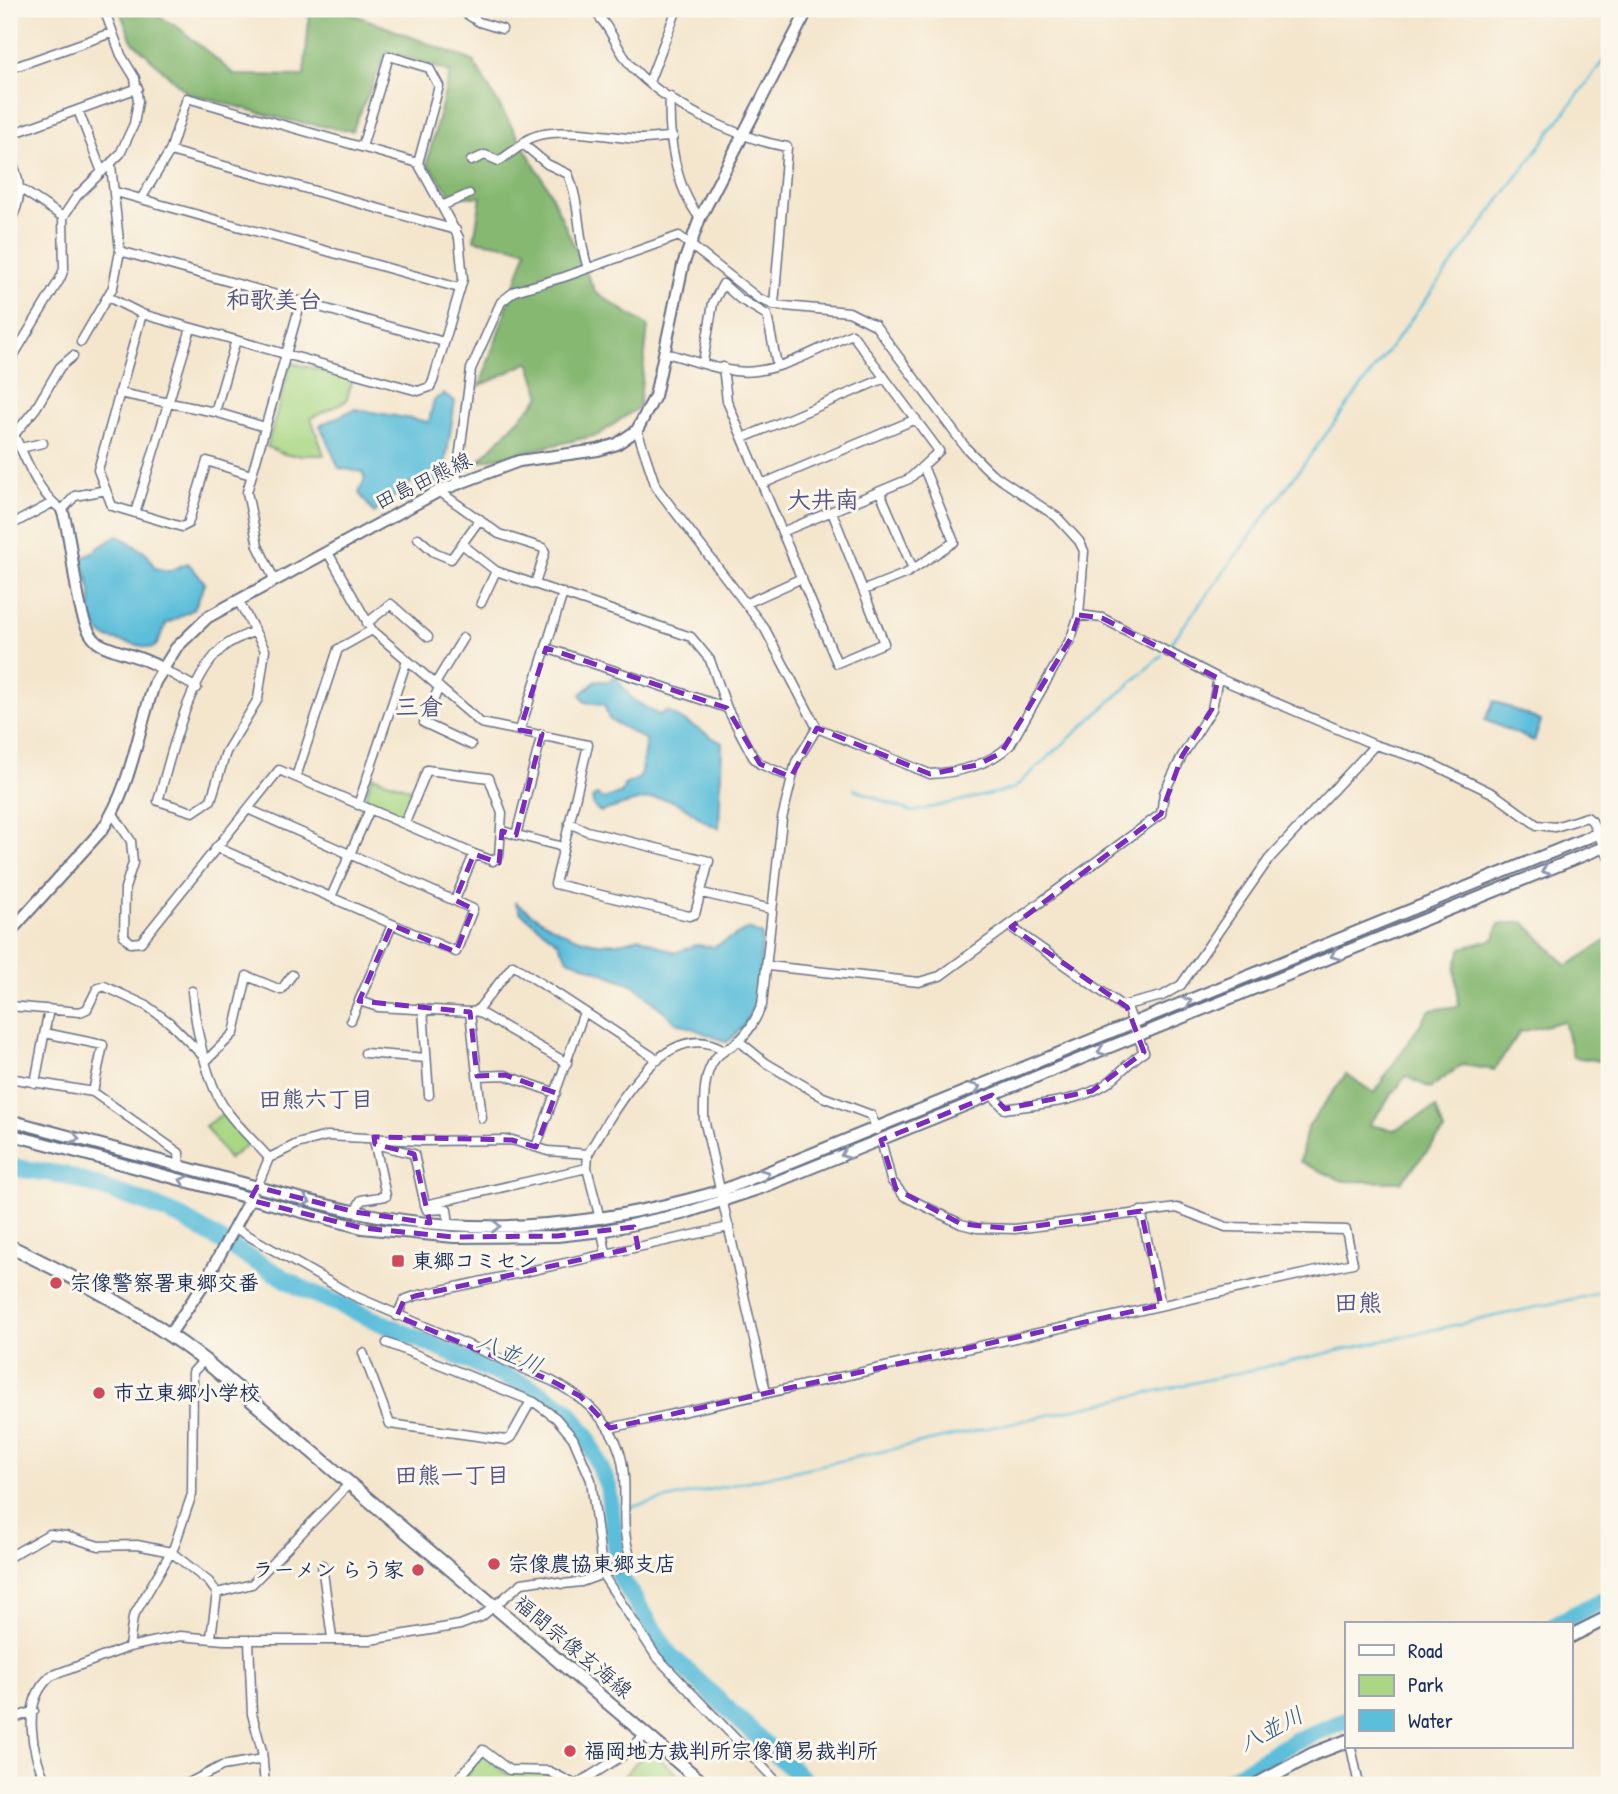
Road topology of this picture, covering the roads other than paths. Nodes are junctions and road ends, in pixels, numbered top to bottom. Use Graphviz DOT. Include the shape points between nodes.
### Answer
graph roads {
  1 [pos="104,9"];
  2 [pos="459,9"];
  3 [pos="591,9"];
  4 [pos="677,9"];
  5 [pos="808,9"];
  6 [pos="502,29"];
  7 [pos="111,33"];
  8 [pos="9,69"];
  9 [pos="649,82"];
  10 [pos="138,88"];
  11 [pos="670,97"];
  12 [pos="79,110"];
  13 [pos="9,135"];
  14 [pos="742,135"];
  15 [pos="673,137"];
  16 [pos="523,144"];
  17 [pos="362,147"];
  18 [pos="170,151"];
  19 [pos="9,155"];
  20 [pos="471,161"];
  21 [pos="418,163"];
  22 [pos="111,165"];
  23 [pos="102,172"];
  24 [pos="21,189"];
  25 [pos="116,192"];
  26 [pos="469,194"];
  27 [pos="141,199"];
  28 [pos="444,205"];
  29 [pos="63,217"];
  30 [pos="700,218"];
  31 [pos="9,223"];
  32 [pos="456,230"];
  33 [pos="690,243"];
  34 [pos="120,251"];
  35 [pos="588,268"];
  36 [pos="459,288"];
  37 [pos="108,297"];
  38 [pos="301,301"];
  39 [pos="774,305"];
  40 [pos="142,314"];
  41 [pos="191,328"];
  42 [pos="236,340"];
  43 [pos="81,342"];
  44 [pos="444,342"];
  45 [pos="666,353"];
  46 [pos="285,354"];
  47 [pos="72,356"];
  48 [pos="703,362"];
  49 [pos="9,363"];
  50 [pos="777,365"];
  51 [pos="723,367"];
  52 [pos="885,378"];
  53 [pos="119,393"];
  54 [pos="170,403"];
  55 [pos="215,412"];
  56 [pos="916,419"];
  57 [pos="265,426"];
  58 [pos="636,430"];
  59 [pos="743,438"];
  60 [pos="14,440"];
  61 [pos="43,443"];
  62 [pos="923,466"];
  63 [pos="250,475"];
  64 [pos="456,482"];
  65 [pos="762,484"];
  66 [pos="106,490"];
  67 [pos="439,491"];
  68 [pos="880,492"];
  69 [pos="52,503"];
  70 [pos="62,510"];
  71 [pos="832,512"];
  72 [pos="135,513"];
  73 [pos="480,519"];
  74 [pos="9,526"];
  75 [pos="782,532"];
  76 [pos="418,538"];
  77 [pos="463,545"];
  78 [pos="327,551"];
  79 [pos="913,569"];
  80 [pos="496,571"];
  81 [pos="802,578"];
  82 [pos="274,579"];
  83 [pos="535,584"];
  84 [pos="864,590"];
  85 [pos="563,593"];
  86 [pos="238,600"];
  87 [pos="481,603"];
  88 [pos="747,603"];
  89 [pos="1079,615"];
  90 [pos="370,627"];
  91 [pos="255,631"];
  92 [pos="428,637"];
  93 [pos="463,638"];
  94 [pos="546,648"];
  95 [pos="407,660"];
  96 [pos="161,668"];
  97 [pos="1217,678"];
  98 [pos="437,686"];
  99 [pos="197,688"];
  100 [pos="727,708"];
  101 [pos="817,728"];
  102 [pos="520,730"];
  103 [pos="542,734"];
  104 [pos="471,745"];
  105 [pos="1375,746"];
  106 [pos="296,777"];
  107 [pos="791,777"];
  108 [pos="358,805"];
  109 [pos="247,809"];
  110 [pos="370,809"];
  111 [pos="113,814"];
  112 [pos="405,823"];
  113 [pos="569,823"];
  114 [pos="502,831"];
  115 [pos="1604,832"];
  116 [pos="516,835"];
  117 [pos="563,847"];
  118 [pos="216,848"];
  119 [pos="1608,850"];
  120 [pos="351,854"];
  121 [pos="474,854"];
  122 [pos="702,892"];
  123 [pos="331,897"];
  124 [pos="455,900"];
  125 [pos="771,909"];
  126 [pos="392,925"];
  127 [pos="1011,927"];
  128 [pos="9,933"];
  129 [pos="768,966"];
  130 [pos="292,975"];
  131 [pos="192,991"];
  132 [pos="359,1001"];
  133 [pos="9,1006"];
  134 [pos="1127,1007"];
  135 [pos="49,1009"];
  136 [pos="423,1009"];
  137 [pos="473,1012"];
  138 [pos="584,1012"];
  139 [pos="352,1020"];
  140 [pos="1133,1023"];
  141 [pos="45,1032"];
  142 [pos="1138,1037"];
  143 [pos="739,1041"];
  144 [pos="724,1050"];
  145 [pos="365,1053"];
  146 [pos="426,1058"];
  147 [pos="207,1060"];
  148 [pos="658,1060"];
  149 [pos="567,1063"];
  150 [pos="477,1076"];
  151 [pos="9,1077"];
  152 [pos="36,1083"];
  153 [pos="93,1092"];
  154 [pos="556,1093"];
  155 [pos="992,1095"];
  156 [pos="429,1096"];
  157 [pos="482,1118"];
  158 [pos="9,1120"];
  159 [pos="9,1133"];
  160 [pos="879,1135"];
  161 [pos="374,1140"];
  162 [pos="536,1147"];
  163 [pos="588,1154"];
  164 [pos="270,1158"];
  165 [pos="180,1167"];
  166 [pos="587,1168"];
  167 [pos="257,1187"];
  168 [pos="723,1196"];
  169 [pos="250,1200"];
  170 [pos="425,1205"];
  171 [pos="1141,1211"];
  172 [pos="355,1212"];
  173 [pos="449,1225"];
  174 [pos="601,1225"];
  175 [pos="729,1227"];
  176 [pos="234,1230"];
  177 [pos="9,1246"];
  178 [pos="606,1254"];
  179 [pos="1161,1305"];
  180 [pos="397,1317"];
  181 [pos="170,1334"];
  182 [pos="387,1343"];
  183 [pos="363,1353"];
  184 [pos="204,1360"];
  185 [pos="766,1392"];
  186 [pos="531,1401"];
  187 [pos="610,1428"];
  188 [pos="350,1483"];
  189 [pos="171,1552"];
  190 [pos="9,1557"];
  191 [pos="322,1565"];
  192 [pos="605,1575"];
  193 [pos="216,1593"];
  194 [pos="494,1606"];
  195 [pos="1609,1617"];
  196 [pos="1572,1636"];
  197 [pos="211,1637"];
  198 [pos="331,1638"];
  199 [pos="249,1641"];
  200 [pos="129,1647"];
  201 [pos="34,1711"];
  202 [pos="9,1720"];
  203 [pos="645,1735"];
  204 [pos="1345,1742"];
  205 [pos="1351,1748"];
  206 [pos="263,1759"];
  207 [pos="47,1785"];
  208 [pos="185,1785"];
  209 [pos="265,1785"];
  210 [pos="453,1785"];
  211 [pos="705,1785"];
  212 [pos="780,1785"];
  213 [pos="1256,1785"];
  214 [pos="1359,1785"];
  1 -- 7 [label="street"];
  2 -- 6 [label="street"];
  3 -- 9 [label="street" via="630,65"];
  4 -- 9 [label="street"];
  5 -- 14 [label="street, 田島田熊線"];
  7 -- 8 [label="street"];
  7 -- 10 [label="street"];
  9 -- 11 [label="street"];
  10 -- 12 [label="street"];
  10 -- 22 [label="street" via="134,124"];
  11 -- 14 [label="street"];
  11 -- 15 [label="street"];
  12 -- 13 [label="street"];
  12 -- 23 [label="street"];
  14 -- 30 [label="street, 田島田熊線"];
  14 -- 39 [label="street" via="786,147"];
  15 -- 16 [label="street" via="543,134 527,138"];
  15 -- 30 [label="street" via="676,166 688,203"];
  16 -- 20 [label="street" via="499,161 485,155"];
  16 -- 35 [label="street" via="568,174"];
  17 -- 18 [label="street" via="187,98"];
  17 -- 21 [label="street"];
  17 -- 21 [label="street" via="389,56 429,68 439,86"];
  18 -- 27 [label="street"];
  18 -- 32 [label="street"];
  19 -- 24 [label="street"];
  21 -- 28 [label="street"];
  22 -- 23 [label="street"];
  22 -- 25 [label="street"];
  23 -- 29 [label="street"];
  24 -- 29 [label="street"];
  24 -- 31 [label="street"];
  25 -- 27 [label="street"];
  25 -- 34 [label="street"];
  26 -- 28 [label="street"];
  27 -- 36 [label="street"];
  28 -- 32 [label="street"];
  29 -- 49 [label="street" via="64,269"];
  30 -- 33 [label="street, 田島田熊線"];
  32 -- 36 [label="street" via="463,279"];
  33 -- 35 [label="street" via="678,236"];
  33 -- 39 [label="street" via="758,298"];
  33 -- 45 [label="street, 田島田熊線"];
  34 -- 37 [label="street"];
  34 -- 38 [label="street"];
  35 -- 64 [label="street" via="515,291 496,309 471,369"];
  36 -- 44 [label="street"];
  37 -- 40 [label="street"];
  37 -- 43 [label="street"];
  38 -- 44 [label="street"];
  38 -- 46 [label="street"];
  39 -- 89 [label="street" via="849,312 875,325 965,448 991,473 1056,517 1079,541 1084,551"];
  40 -- 41 [label="street"];
  40 -- 53 [label="street"];
  41 -- 42 [label="street"];
  41 -- 54 [label="street"];
  42 -- 46 [label="street"];
  42 -- 55 [label="street"];
  44 -- 46 [label="street" via="430,387 418,391"];
  45 -- 48 [label="street"];
  45 -- 58 [label="street, 田島田熊線" via="656,396"];
  46 -- 57 [label="street"];
  47 -- 60 [label="street" via="60,367"];
  48 -- 50 [label="street" via="713,303 723,284 766,315"];
  48 -- 51 [label="street"];
  50 -- 51 [label="street" via="756,371"];
  50 -- 52 [label="street" via="852,334"];
  51 -- 59 [label="street" via="727,401"];
  52 -- 56 [label="street"];
  52 -- 59 [label="street"];
  53 -- 54 [label="street"];
  53 -- 66 [label="street" via="99,470"];
  54 -- 55 [label="street"];
  54 -- 72 [label="street"];
  55 -- 57 [label="street"];
  56 -- 62 [label="street" via="939,451"];
  56 -- 65 [label="street"];
  57 -- 63 [label="street"];
  58 -- 64 [label="street, 田島田熊線" via="617,444 598,450 519,461"];
  58 -- 88 [label="street" via="656,486"];
  59 -- 65 [label="street"];
  60 -- 61 [label="street"];
  60 -- 69 [label="street" via="27,469"];
  62 -- 68 [label="street" via="909,479"];
  62 -- 79 [label="street" via="954,542"];
  63 -- 72 [label="street" via="207,461 188,524 182,527"];
  63 -- 82 [label="street" via="247,492 258,546"];
  64 -- 67 [label="street, 田島田熊線"];
  65 -- 75 [label="street"];
  66 -- 70 [label="street" via="75,496"];
  66 -- 72 [label="street" via="112,506"];
  67 -- 73 [label="street"];
  67 -- 78 [label="street, 田島田熊線"];
  68 -- 71 [label="street"];
  68 -- 79 [label="street"];
  69 -- 70 [label="street"];
  69 -- 74 [label="street"];
  70 -- 96 [label="street" via="85,629 99,643 141,656"];
  71 -- 75 [label="street"];
  71 -- 84 [label="street"];
  73 -- 77 [label="street"];
  73 -- 83 [label="street" via="499,534 543,548"];
  75 -- 81 [label="street"];
  76 -- 77 [label="street" via="445,558 454,557"];
  77 -- 80 [label="street"];
  78 -- 82 [label="street, 田島田熊線"];
  78 -- 90 [label="street"];
  79 -- 84 [label="street"];
  80 -- 83 [label="street"];
  80 -- 87 [label="street"];
  81 -- 84 [label="street" via="838,663 884,643"];
  81 -- 88 [label="street"];
  82 -- 86 [label="street, 田島田熊線"];
  83 -- 85 [label="street"];
  85 -- 94 [label="street"];
  85 -- 100 [label="street" via="691,637 710,660"];
  86 -- 91 [label="street"];
  86 -- 96 [label="street, 田島田熊線" via="195,627"];
  88 -- 101 [label="street"];
  89 -- 97 [label="street" via="1102,618"];
  89 -- 101 [label="street" via="1071,638 1010,745 977,765 930,774"];
  90 -- 92 [label="street" via="391,604"];
  90 -- 95 [label="street"];
  90 -- 106 [label="street" via="338,649"];
  91 -- 99 [label="street" via="226,645"];
  91 -- 99 [label="street" via="264,650 258,699 226,752 211,800 193,812 158,801 184,710"];
  93 -- 98 [label="street"];
  94 -- 100 [label="street"];
  94 -- 102 [label="street"];
  95 -- 98 [label="street"];
  95 -- 108 [label="street"];
  96 -- 99 [label="street"];
  96 -- 111 [label="street, 田島田熊線" via="127,784"];
  97 -- 105 [label="street"];
  97 -- 127 [label="street" via="1212,709 1185,748 1164,793 1161,814"];
  98 -- 102 [label="street" via="481,723"];
  98 -- 104 [label="street" via="424,723"];
  100 -- 107 [label="street" via="760,764"];
  101 -- 107 [label="street"];
  102 -- 103 [label="street"];
  103 -- 113 [label="street" via="588,745"];
  103 -- 116 [label="street"];
  105 -- 115 [label="street" via="1424,760 1478,786 1537,825 1555,827 1587,817"];
  105 -- 134 [label="street" via="1269,859 1181,985"];
  106 -- 108 [label="street"];
  106 -- 109 [label="street" via="279,770"];
  107 -- 125 [label="street"];
  108 -- 110 [label="street"];
  109 -- 118 [label="street"];
  109 -- 120 [label="street"];
  110 -- 112 [label="street"];
  110 -- 120 [label="street"];
  111 -- 118 [label="street" via="131,841 133,863 125,888 124,936 131,943 141,942"];
  111 -- 128 [label="street, 田島田熊線"];
  112 -- 114 [label="street" via="427,771 466,773 489,778 502,813"];
  112 -- 121 [label="street"];
  113 -- 117 [label="street"];
  113 -- 122 [label="street" via="709,861"];
  114 -- 116 [label="street"];
  114 -- 121 [label="street" via="499,856 493,861"];
  115 -- 119 [label="street"];
  140 -- 115 [label="street, one-way"];
  116 -- 117 [label="street"];
  117 -- 122 [label="street" via="555,884 689,916 695,914"];
  118 -- 123 [label="street"];
  119 -- 142 [label="street, one-way"];
  120 -- 123 [label="street"];
  120 -- 124 [label="street"];
  121 -- 124 [label="street"];
  122 -- 125 [label="street"];
  123 -- 126 [label="street"];
  124 -- 126 [label="street" via="473,909 456,952"];
  125 -- 129 [label="street"];
  126 -- 132 [label="street"];
  127 -- 129 [label="street" via="940,976 919,982"];
  127 -- 134 [label="street"];
  129 -- 143 [label="street" via="762,1005"];
  130 -- 147 [label="street" via="281,990 247,976 234,1033"];
  131 -- 147 [label="street"];
  132 -- 136 [label="street" via="378,1007"];
  132 -- 139 [label="street"];
  133 -- 135 [label="street"];
  134 -- 140 [label="street"];
  135 -- 141 [label="street"];
  135 -- 147 [label="street" via="80,1012 91,1004 97,989 114,989 169,1022"];
  136 -- 137 [label="street"];
  136 -- 146 [label="street"];
  137 -- 138 [label="street" via="513,965"];
  137 -- 149 [label="street"];
  137 -- 150 [label="street"];
  138 -- 148 [label="street"];
  138 -- 149 [label="street"];
  140 -- 142 [label="street"];
  160 -- 140 [label="street, one-way"];
  141 -- 152 [label="street"];
  141 -- 153 [label="street" via="103,1045"];
  142 -- 155 [label="street, one-way"];
  142 -- 155 [label="street" via="1144,1052 1092,1091 1005,1109"];
  143 -- 144 [label="street"];
  143 -- 160 [label="street" via="823,1097 871,1115"];
  144 -- 148 [label="street" via="695,1040"];
  144 -- 168 [label="street" via="713,1061 704,1106"];
  145 -- 146 [label="street"];
  146 -- 156 [label="street"];
  147 -- 164 [label="street" via="225,1108"];
  148 -- 163 [label="street" via="638,1077"];
  149 -- 154 [label="street"];
  150 -- 154 [label="street" via="505,1075"];
  150 -- 157 [label="street"];
  151 -- 152 [label="street"];
  152 -- 153 [label="street"];
  153 -- 165 [label="street" via="179,1153"];
  154 -- 162 [label="street"];
  155 -- 160 [label="street"];
  158 -- 165 [label="street, one-way"];
  169 -- 159 [label="street, one-way"];
  160 -- 168 [label="street"];
  160 -- 171 [label="street" via="896,1189 961,1224 1015,1229"];
  161 -- 162 [label="street" via="512,1140"];
  161 -- 164 [label="street" via="327,1136"];
  161 -- 170 [label="street" via="414,1154"];
  161 -- 172 [label="street" via="386,1196 361,1200"];
  162 -- 163 [label="street"];
  163 -- 166 [label="street"];
  164 -- 167 [label="street"];
  165 -- 167 [label="street"];
  166 -- 170 [label="street"];
  166 -- 174 [label="street"];
  167 -- 169 [label="street"];
  167 -- 172 [label="street, one-way"];
  168 -- 174 [label="street"];
  168 -- 175 [label="street"];
  169 -- 174 [label="street" via="362,1228 454,1237 547,1236"];
  169 -- 176 [label="street"];
  170 -- 173 [label="street" via="427,1210 447,1209"];
  171 -- 179 [label="street"];
  171 -- 179 [label="street" via="1177,1208 1226,1227 1346,1230 1353,1263"];
  172 -- 173 [label="street"];
  173 -- 174 [label="street, one-way"];
  174 -- 178 [label="street"];
  175 -- 178 [label="street"];
  175 -- 185 [label="street"];
  176 -- 180 [label="street"];
  176 -- 181 [label="street"];
  177 -- 181 [label="main road, 福間宗像玄海線" via="110,1296"];
  178 -- 180 [label="street" via="415,1296 404,1300"];
  179 -- 185 [label="street"];
  180 -- 187 [label="street" via="552,1381 580,1396"];
  181 -- 184 [label="main road, 福間宗像玄海線"];
  182 -- 186 [label="street"];
  183 -- 186 [label="street" via="390,1424 397,1428 437,1428 506,1440"];
  184 -- 188 [label="main road, 福間宗像玄海線"];
  184 -- 189 [label="street" via="193,1372 192,1383 192,1494"];
  185 -- 187 [label="street"];
  186 -- 192 [label="street" via="556,1418 581,1454 591,1480"];
  187 -- 192 [label="street" via="624,1475 624,1525 633,1563"];
  188 -- 193 [label="street" via="252,1584"];
  188 -- 194 [label="main road, 福間宗像玄海線"];
  189 -- 190 [label="street" via="137,1545 99,1546 49,1534"];
  189 -- 193 [label="street"];
  189 -- 200 [label="street" via="133,1617"];
  191 -- 198 [label="street"];
  192 -- 194 [label="street" via="563,1584 522,1583"];
  192 -- 212 [label="street" via="656,1656"];
  193 -- 197 [label="street"];
  194 -- 198 [label="street" via="460,1625 370,1640"];
  194 -- 203 [label="main road, 福間宗像玄海線"];
  195 -- 196 [label="main road"];
  197 -- 199 [label="street"];
  197 -- 200 [label="street" via="180,1636"];
  198 -- 199 [label="street"];
  199 -- 206 [label="street" via="252,1714"];
  200 -- 201 [label="street" via="51,1675 42,1683"];
  201 -- 202 [label="street"];
  201 -- 207 [label="street" via="33,1751"];
  203 -- 210 [label="street" via="625,1754 576,1785 549,1771 509,1770 483,1750"];
  203 -- 211 [label="main road, 福間宗像玄海線"];
  204 -- 213 [label="main road"];
  205 -- 214 [label="street"];
  206 -- 208 [label="street" via="222,1766"];
  206 -- 209 [label="street"];
}
